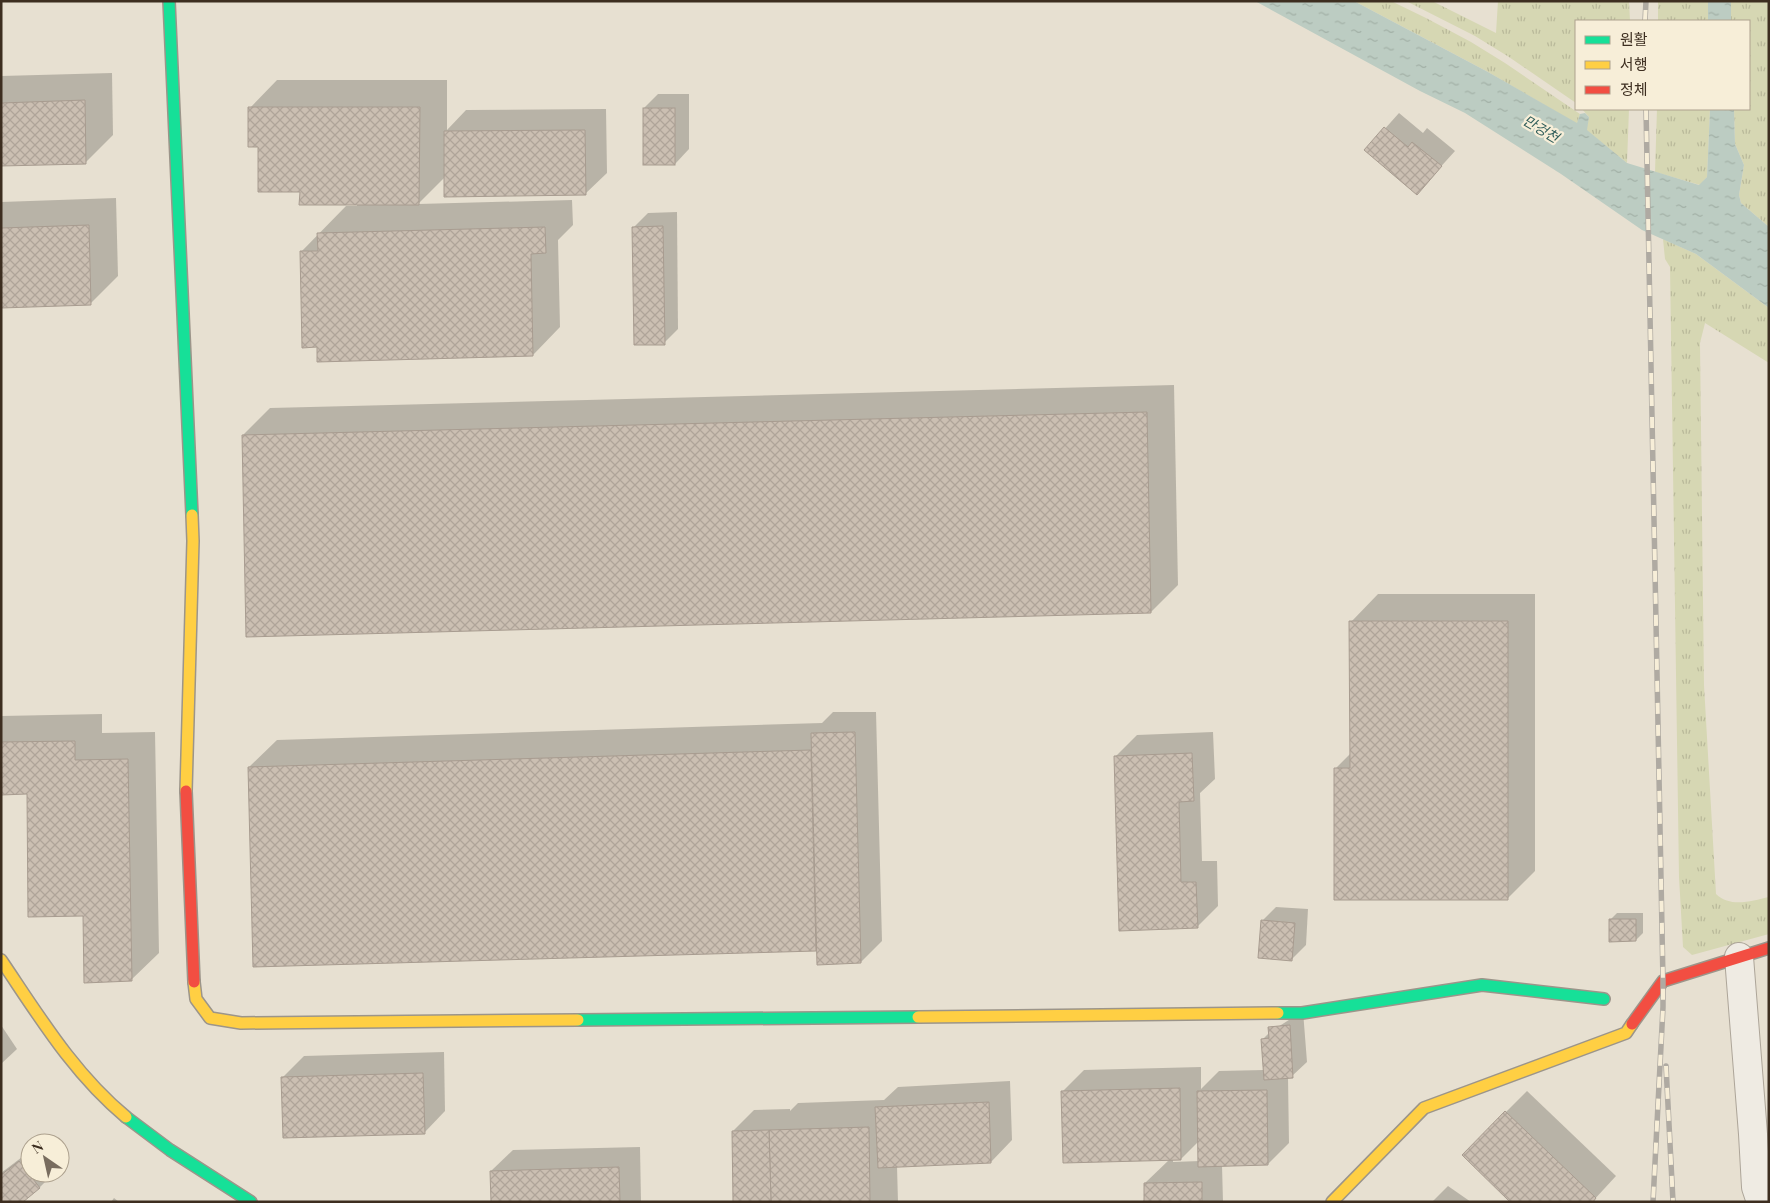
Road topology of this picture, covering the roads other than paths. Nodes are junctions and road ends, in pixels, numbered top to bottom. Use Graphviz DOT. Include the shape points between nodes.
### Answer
graph roads {
  1 [pos="169,1"];
  2 [pos="1769,948"];
  3 [pos="1739,957"];
  4 [pos="1,960"];
  5 [pos="1604,999"];
  6 [pos="252,1202"];
  7 [pos="1332,1202"];
  8 [pos="1761,1202"];
  1 -- 5 [label="street" via="193,541 186,787 192,971 196,999 210,1018 251,1023 1302,1013 1482,985"];
  2 -- 3 [label="street"];
  3 -- 7 [label="street" via="1663,981 1626,1033 1424,1108"];
  3 -- 8 [label="street" via="1756,1187"];
  4 -- 6 [label="street" via="94,1088 120,1113"];
}
